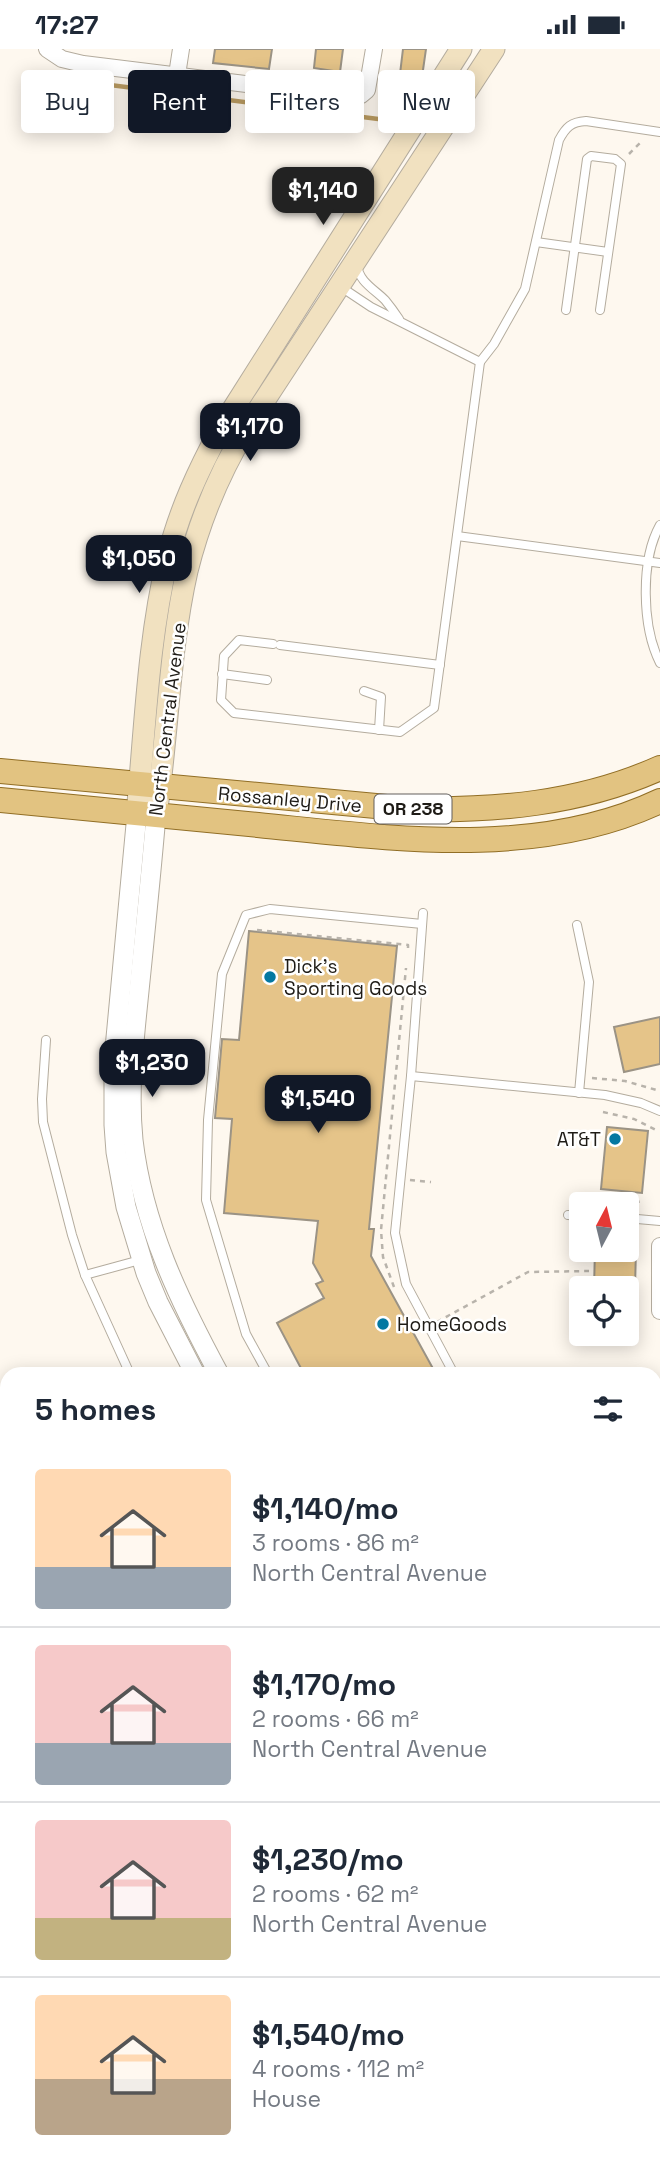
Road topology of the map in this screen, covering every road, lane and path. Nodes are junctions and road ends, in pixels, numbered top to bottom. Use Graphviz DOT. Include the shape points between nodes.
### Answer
graph roads {
  1 [pos="47,49"];
  2 [pos="181,49"];
  3 [pos="374,49"];
  4 [pos="461,49"];
  5 [pos="494,49"];
  6 [pos="134,70"];
  7 [pos="178,70"];
  8 [pos="231,82"];
  9 [pos="645,130"];
  10 [pos="660,132"];
  11 [pos="390,160"];
  12 [pos="619,162"];
  13 [pos="536,242"];
  14 [pos="573,248"];
  15 [pos="608,253"];
  16 [pos="357,259"];
  17 [pos="340,286"];
  18 [pos="566,310"];
  19 [pos="600,310"];
  20 [pos="399,319"];
  21 [pos="480,362"];
  22 [pos="660,525"];
  23 [pos="457,536"];
  24 [pos="649,561"];
  25 [pos="660,563"];
  26 [pos="660,663"];
  27 [pos="440,665"];
  28 [pos="222,674"];
  29 [pos="267,680"];
  30 [pos="364,691"];
  31 [pos="379,730"];
  32 [pos="660,768"];
  33 [pos="0,771"];
  34 [pos="150,786"];
  35 [pos="0,800"];
  36 [pos="660,801"];
  37 [pos="147,815"];
  38 [pos="423,913"];
  39 [pos="422,923"];
  40 [pos="577,925"];
  41 [pos="257,930"];
  42 [pos="407,956"];
  43 [pos="406,966"];
  44 [pos="46,1040"];
  45 [pos="397,1062"];
  46 [pos="412,1063"];
  47 [pos="411,1076"];
  48 [pos="581,1078"];
  49 [pos="660,1091"];
  50 [pos="579,1093"];
  51 [pos="660,1111"];
  52 [pos="603,1112"];
  53 [pos="656,1130"];
  54 [pos="642,1201"];
  55 [pos="639,1202"];
  56 [pos="639,1219"];
  57 [pos="660,1221"];
  58 [pos="660,1246"];
  59 [pos="142,1259"];
  60 [pos="589,1271"];
  61 [pos="85,1275"];
  62 [pos="396,1291"];
  63 [pos="660,1311"];
  64 [pos="429,1326"];
  65 [pos="127,1367"];
  66 [pos="191,1367"];
  67 [pos="215,1367"];
  68 [pos="264,1367"];
  69 [pos="450,1367"];
  1 -- 6 [label="street" via="62,59"];
  2 -- 7 [label="street"];
  3 -- 8 [label="street" via="367,90 352,97"];
  4 -- 11 [label="main road, North Central Avenue"];
  5 -- 16 [label="main road, North Central Avenue"];
  9 -- 10 [label="lane"];
  9 -- 12 [label="path" via="641,145"];
  9 -- 13 [label="lane" via="586,121 569,125 559,140"];
  11 -- 17 [label="main road" via="387,184 336,272"];
  11 -- 34 [label="main road, North Central Avenue" via="221,428 196,476 168,555 156,623"];
  12 -- 14 [label="lane" via="587,159"];
  12 -- 15 [label="lane"];
  13 -- 14 [label="lane"];
  13 -- 21 [label="lane" via="525,289"];
  14 -- 15 [label="lane"];
  14 -- 18 [label="lane"];
  15 -- 19 [label="lane"];
  16 -- 17 [label="main road, North Central Avenue"];
  16 -- 20 [label="lane" via="358,274"];
  17 -- 20 [label="lane"];
  17 -- 34 [label="main road, North Central Avenue" via="236,444 202,520 181,601"];
  20 -- 21 [label="lane"];
  21 -- 23 [label="lane"];
  22 -- 24 [label="lane"];
  23 -- 24 [label="lane"];
  23 -- 27 [label="lane"];
  24 -- 25 [label="lane"];
  24 -- 26 [label="lane" via="646,608"];
  27 -- 28 [label="lane" via="239,640 223,656"];
  27 -- 31 [label="lane" via="434,708 400,732"];
  28 -- 29 [label="lane"];
  28 -- 31 [label="lane" via="221,700 234,713"];
  30 -- 31 [label="lane" via="381,697"];
  32 -- 34 [label="main road, Rossanley Drive / OR 238" via="577,797 477,809 408,809"];
  33 -- 34 [label="main road, Rossanley Drive / OR 238"];
  34 -- 37 [label="main road, North Central Avenue"];
  35 -- 37 [label="main road, Rossanley Drive / OR 238"];
  36 -- 37 [label="main road, Rossanley Drive / OR 238" via="566,830 481,840 365,835"];
  37 -- 59 [label="street, North Central Avenue" via="114,1059 120,1178"];
  37 -- 67 [label="street, North Central Avenue" via="131,1108 134,1143 145,1200 166,1266"];
  38 -- 39 [label="lane"];
  39 -- 46 [label="lane"];
  39 -- 68 [label="lane" via="271,909 246,915 222,974 208,1120 206,1200 246,1334"];
  40 -- 48 [label="lane" via="589,982"];
  41 -- 42 [label="path" via="408,945"];
  43 -- 45 [label="path"];
  44 -- 61 [label="lane" via="43,1122"];
  45 -- 46 [label="path"];
  45 -- 62 [label="path" via="381,1230 383,1257"];
  46 -- 47 [label="lane"];
  47 -- 50 [label="lane"];
  47 -- 64 [label="lane" via="395,1234 406,1284"];
  48 -- 49 [label="path" via="625,1081"];
  48 -- 50 [label="lane"];
  50 -- 51 [label="lane" via="641,1103"];
  52 -- 53 [label="path"];
  54 -- 55 [label="path"];
  56 -- 57 [label="lane"];
  58 -- 63 [label="street"];
  59 -- 61 [label="lane"];
  59 -- 66 [label="street, North Central Avenue"];
  60 -- 64 [label="path" via="528,1272"];
  61 -- 65 [label="lane"];
  64 -- 69 [label="lane"];
}
